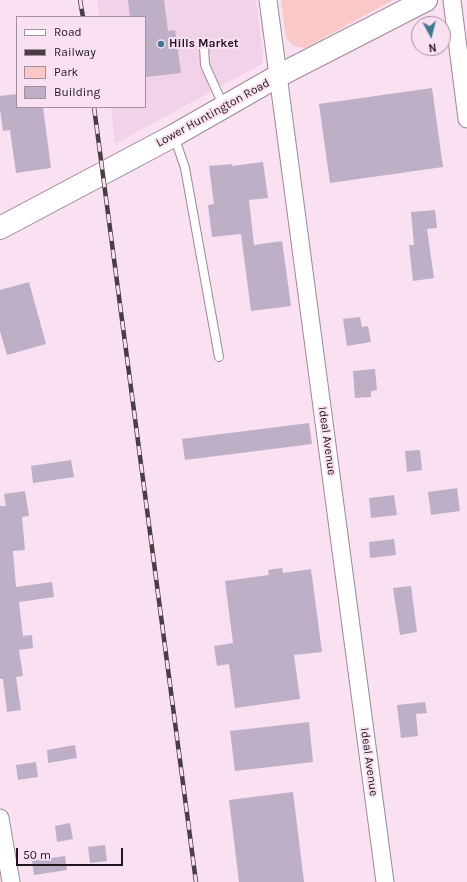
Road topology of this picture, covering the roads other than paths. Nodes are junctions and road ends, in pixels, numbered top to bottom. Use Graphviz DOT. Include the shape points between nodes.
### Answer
graph roads {
  1 [pos="268,0"];
  2 [pos="426,0"];
  3 [pos="452,0"];
  4 [pos="204,46"];
  5 [pos="278,76"];
  6 [pos="224,108"];
  7 [pos="467,119"];
  8 [pos="173,136"];
  9 [pos="0,228"];
  10 [pos="219,357"];
  11 [pos="0,818"];
  12 [pos="11,882"];
  13 [pos="385,882"];
  1 -- 5 [label="street, Ideal Avenue"];
  2 -- 5 [label="main road, Lower Huntington Road"];
  3 -- 7 [label="street"];
  4 -- 6 [label="lane" via="205,65"];
  5 -- 6 [label="main road, Lower Huntington Road"];
  5 -- 13 [label="street, Ideal Avenue"];
  6 -- 8 [label="main road, Lower Huntington Road"];
  8 -- 9 [label="main road, Lower Huntington Road"];
  8 -- 10 [label="lane" via="186,168"];
  11 -- 12 [label="street"];
}
